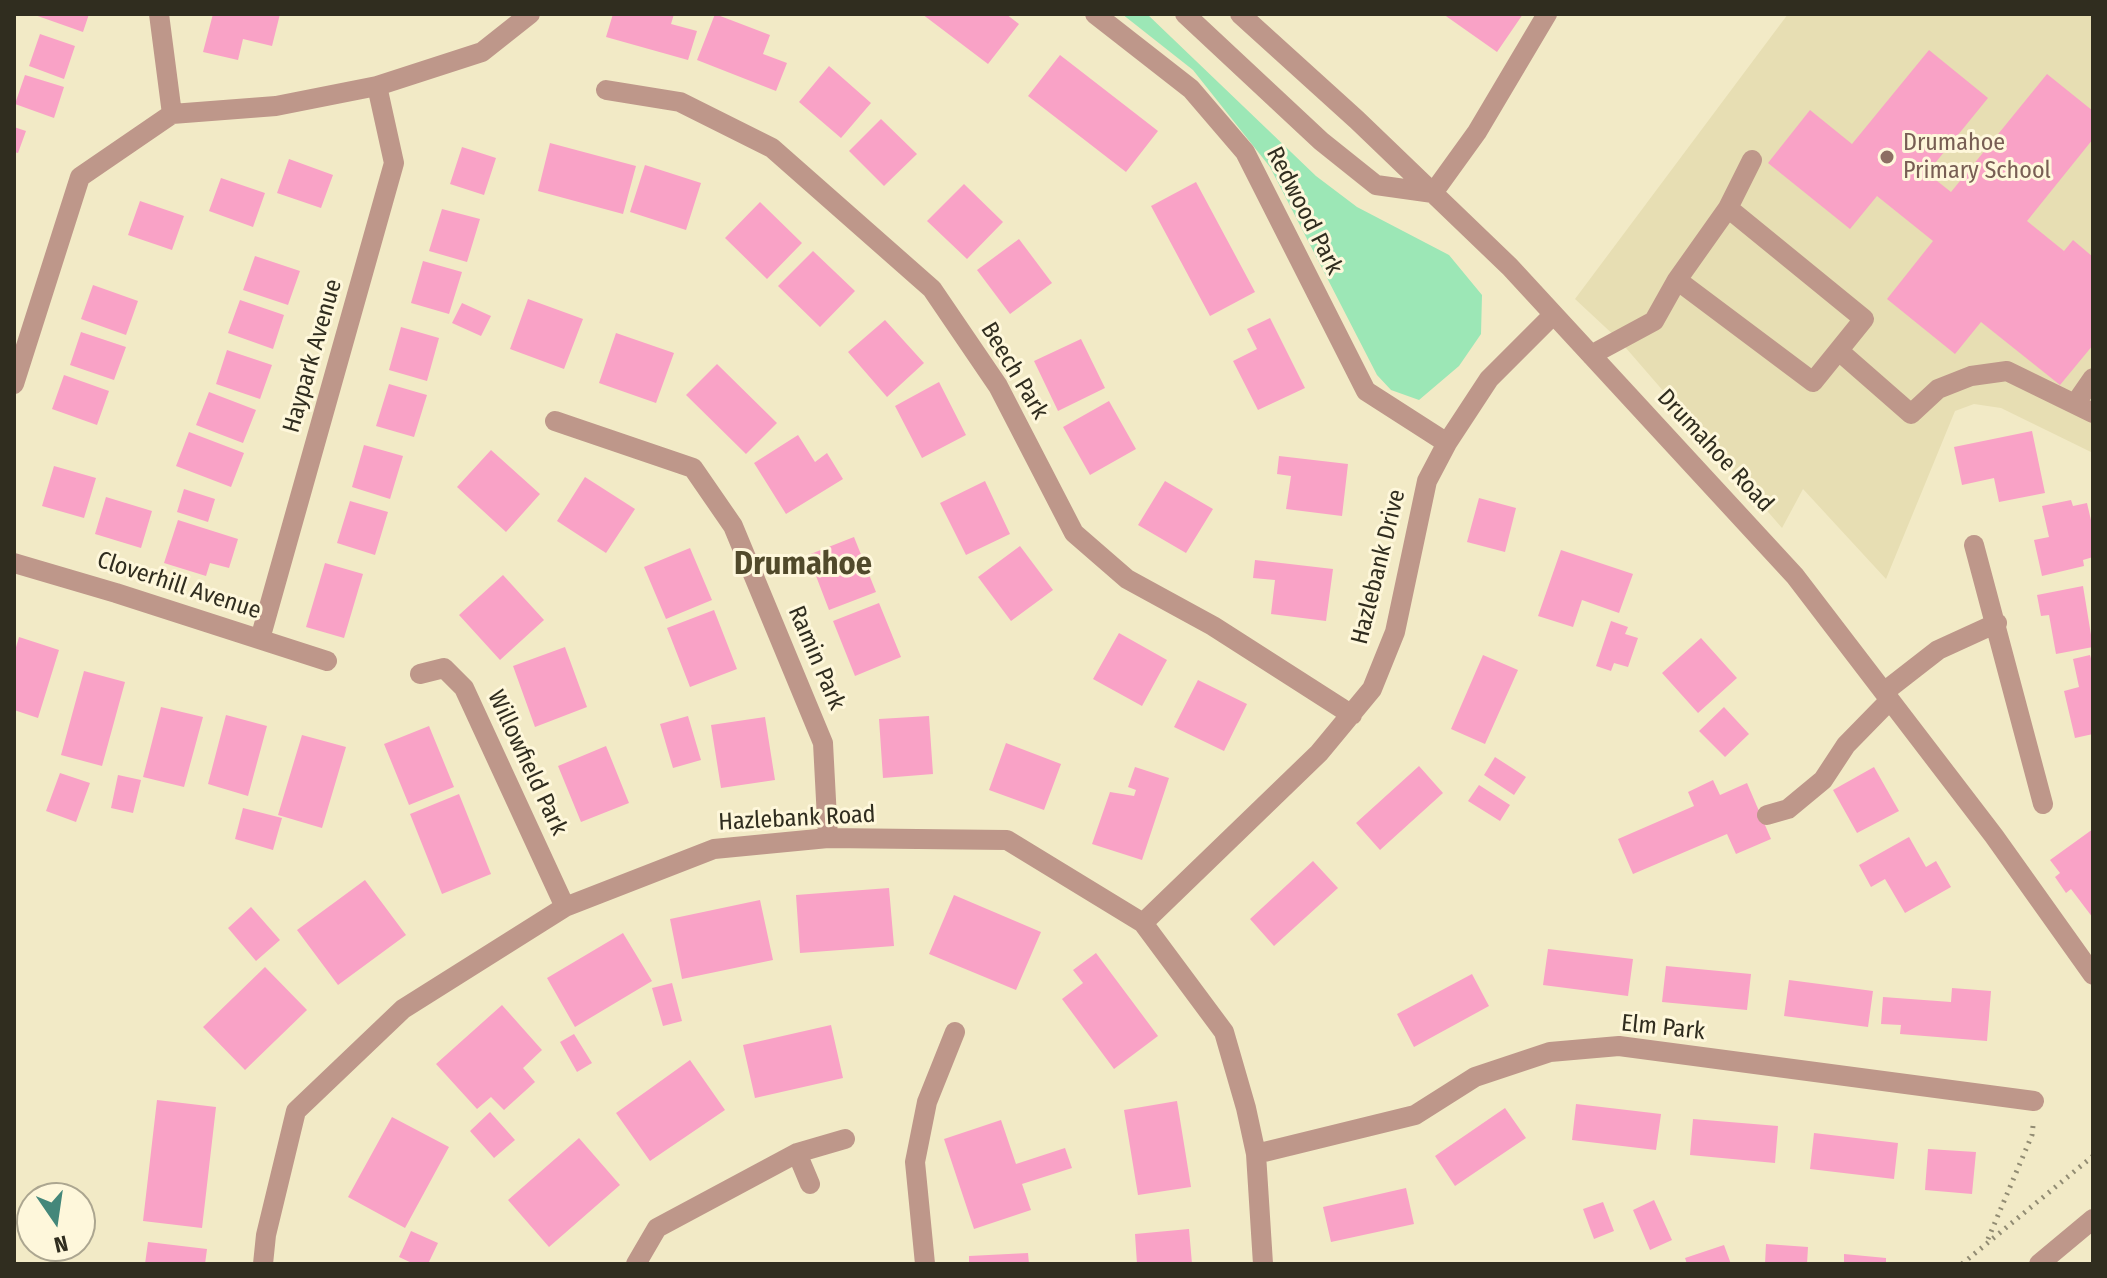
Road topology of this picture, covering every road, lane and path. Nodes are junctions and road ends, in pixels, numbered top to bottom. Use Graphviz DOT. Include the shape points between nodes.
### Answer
graph roads {
  1 [pos="159,14"];
  2 [pos="530,14"];
  3 [pos="1095,14"];
  4 [pos="1185,14"];
  5 [pos="1240,14"];
  6 [pos="1547,14"];
  7 [pos="377,86"];
  8 [pos="606,90"];
  9 [pos="172,114"];
  10 [pos="1752,160"];
  11 [pos="1433,193"];
  12 [pos="1728,208"];
  13 [pos="1677,280"];
  14 [pos="1553,315"];
  15 [pos="1839,351"];
  16 [pos="1591,355"];
  17 [pos="2093,378"];
  18 [pos="14,384"];
  19 [pos="2084,409"];
  20 [pos="555,421"];
  21 [pos="1447,443"];
  22 [pos="1974,545"];
  23 [pos="14,563"];
  24 [pos="1997,623"];
  25 [pos="260,639"];
  26 [pos="327,661"];
  27 [pos="420,674"];
  28 [pos="1887,696"];
  29 [pos="1352,715"];
  30 [pos="2043,804"];
  31 [pos="1767,815"];
  32 [pos="828,838"];
  33 [pos="565,907"];
  34 [pos="1143,923"];
  35 [pos="2093,975"];
  36 [pos="955,1032"];
  37 [pos="2034,1101"];
  38 [pos="845,1139"];
  39 [pos="797,1153"];
  40 [pos="1256,1154"];
  41 [pos="2093,1156"];
  42 [pos="810,1184"];
  43 [pos="2093,1219"];
  44 [pos="1987,1242"];
  45 [pos="263,1264"];
  46 [pos="636,1264"];
  47 [pos="925,1264"];
  48 [pos="1263,1264"];
  49 [pos="1962,1264"];
  50 [pos="2039,1264"];
  1 -- 9 [label="street"];
  2 -- 7 [label="street" via="482,52"];
  3 -- 21 [label="street, Redwood Park" via="1191,89 1245,152 1366,391"];
  4 -- 11 [label="street" via="1376,185"];
  5 -- 11 [label="street, Drumahoe Road"];
  6 -- 11 [label="street" via="1477,132"];
  7 -- 9 [label="street" via="276,106"];
  7 -- 25 [label="street, Haypark Avenue" via="394,163"];
  8 -- 29 [label="street, Beech Park" via="680,102 772,148 932,289 998,386 1074,533 1127,579 1213,626"];
  9 -- 18 [label="street" via="80,177"];
  10 -- 12 [label="street"];
  11 -- 14 [label="street, Drumahoe Road"];
  12 -- 13 [label="street"];
  12 -- 15 [label="street" via="1864,319"];
  13 -- 15 [label="street" via="1813,382"];
  13 -- 16 [label="street" via="1654,321"];
  14 -- 16 [label="street, Drumahoe Road"];
  14 -- 21 [label="street, Hazlebank Drive" via="1489,379"];
  15 -- 19 [label="street" via="1911,414 1938,389 1971,376 2007,371"];
  16 -- 28 [label="street, Drumahoe Road" via="1795,576"];
  17 -- 19 [label="street"];
  20 -- 32 [label="street, Ramin Park" via="693,468 733,526 823,743"];
  21 -- 29 [label="street, Hazlebank Drive" via="1427,481 1395,632 1372,689"];
  22 -- 24 [label="street"];
  23 -- 25 [label="street, Cloverhill Avenue"];
  24 -- 28 [label="street" via="1938,650"];
  24 -- 30 [label="street"];
  25 -- 26 [label="street, Cloverhill Avenue"];
  27 -- 33 [label="street, Willowfield Park" via="444,668 464,688"];
  28 -- 31 [label="street" via="1823,780 1788,809"];
  28 -- 35 [label="street, Drumahoe Road"];
  29 -- 34 [label="street, Hazlebank Drive"];
  32 -- 33 [label="street, Hazlebank Road" via="714,849"];
  32 -- 34 [label="street, Hazlebank Road" via="1007,840"];
  33 -- 45 [label="street, Hazlebank Road" via="403,1009 296,1111"];
  34 -- 40 [label="street, Hazlebank Road" via="1224,1032"];
  36 -- 47 [label="street" via="927,1102 915,1162"];
  37 -- 40 [label="street, Elm Park" via="1619,1046 1550,1052 1475,1077 1415,1115"];
  37 -- 44 [label="path" via="2032,1135"];
  38 -- 39 [label="street"];
  39 -- 42 [label="street"];
  39 -- 46 [label="street" via="657,1228"];
  40 -- 48 [label="street, Hazlebank Road"];
  41 -- 44 [label="path"];
  43 -- 50 [label="street"];
  44 -- 49 [label="path"];
}
